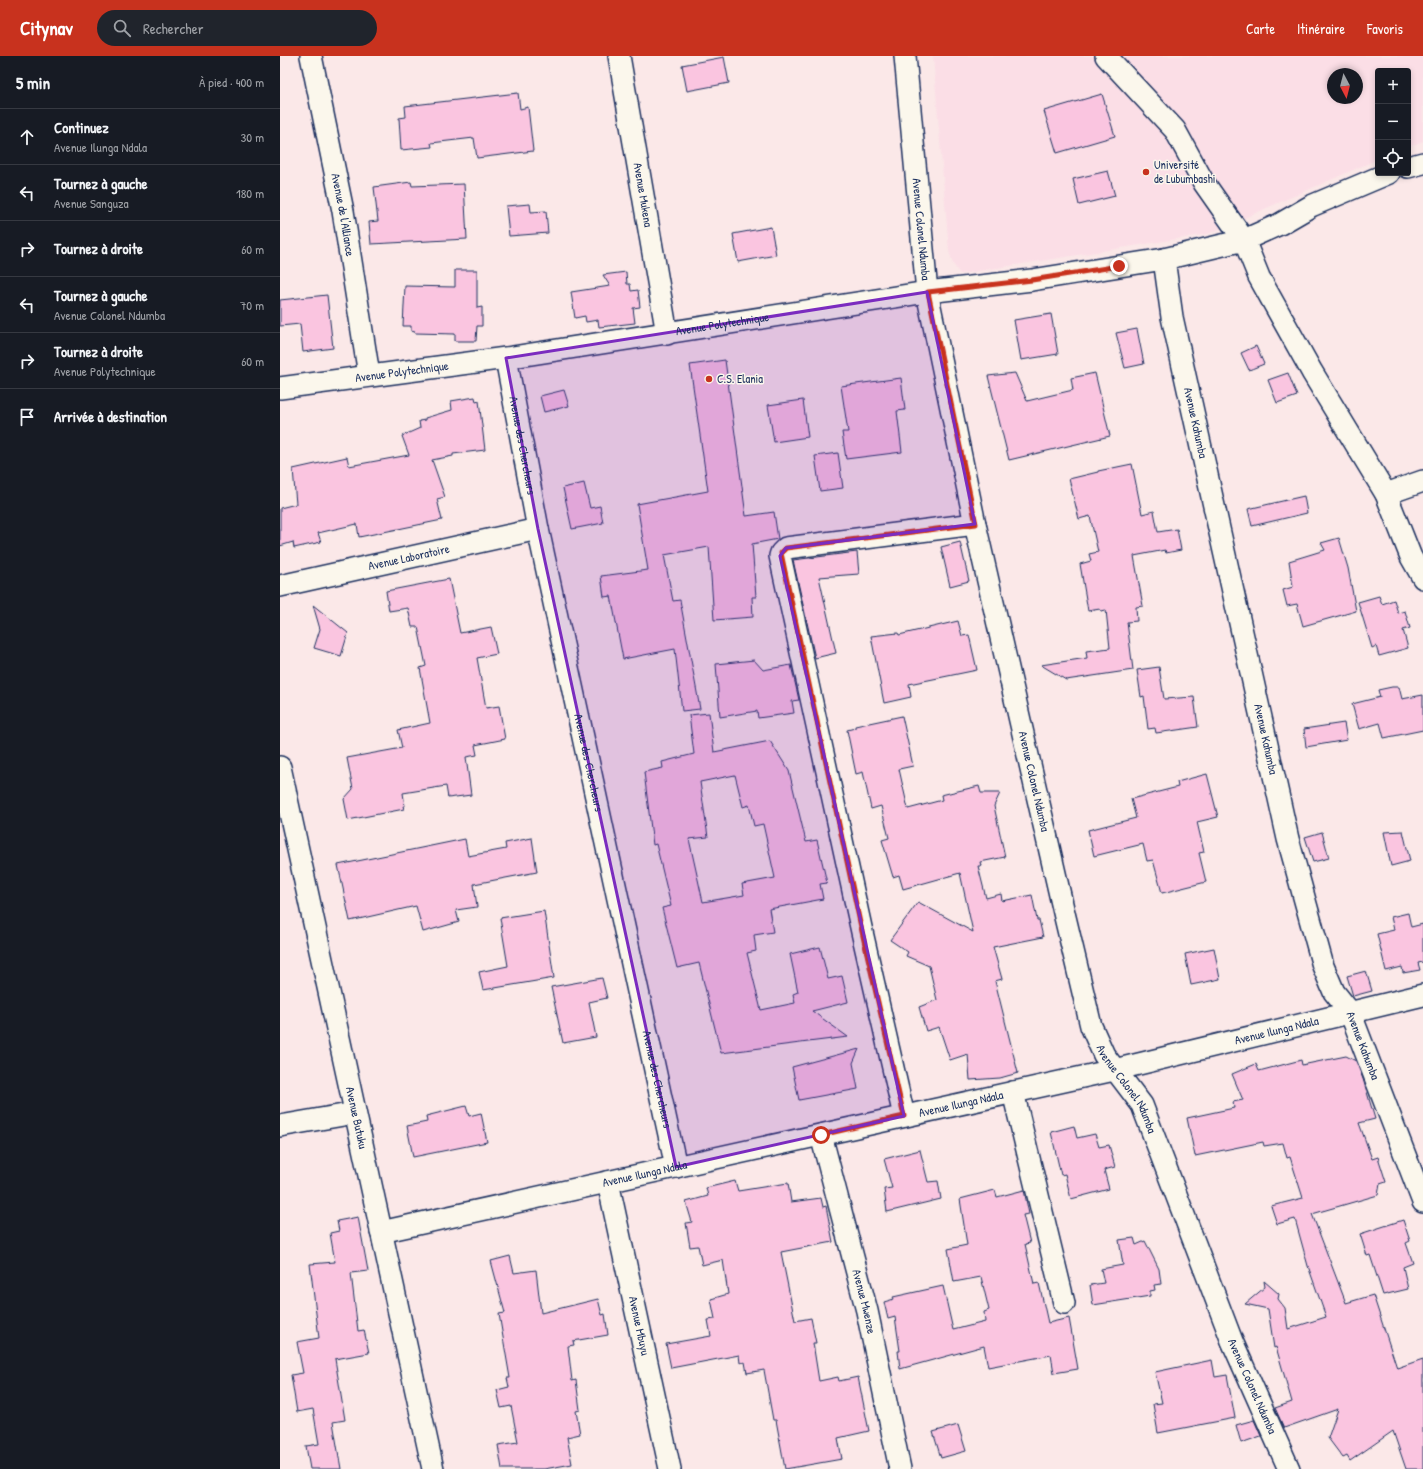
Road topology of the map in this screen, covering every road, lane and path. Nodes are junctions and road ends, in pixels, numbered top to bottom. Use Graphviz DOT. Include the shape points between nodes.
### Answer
graph roads {
  1 [pos="311,56"];
  2 [pos="619,56"];
  3 [pos="905,56"];
  4 [pos="1106,56"];
  5 [pos="1423,163"];
  6 [pos="1411,167"];
  7 [pos="1382,176"];
  8 [pos="1244,240"];
  9 [pos="1164,259"];
  10 [pos="928,292"];
  11 [pos="667,334"];
  12 [pos="506,358"];
  13 [pos="369,375"];
  14 [pos="280,388"];
  15 [pos="1423,481"];
  16 [pos="1386,494"];
  17 [pos="976,524"];
  18 [pos="538,529"];
  19 [pos="1423,578"];
  20 [pos="280,586"];
  21 [pos="280,767"];
  22 [pos="1423,995"];
  23 [pos="1350,1012"];
  24 [pos="1114,1070"];
  25 [pos="1013,1092"];
  26 [pos="355,1113"];
  27 [pos="904,1116"];
  28 [pos="280,1126"];
  29 [pos="821,1135"];
  30 [pos="676,1167"];
  31 [pos="608,1182"];
  32 [pos="1423,1202"];
  33 [pos="381,1232"];
  34 [pos="1064,1303"];
  35 [pos="433,1469"];
  36 [pos="670,1469"];
  37 [pos="900,1469"];
  38 [pos="1288,1469"];
  1 -- 13 [label="street, Avenue de l'Alliance" via="343,211"];
  2 -- 11 [label="street, Avenue Mukena"];
  3 -- 10 [label="street, Avenue Colonel Ndumba"];
  4 -- 8 [label="street" via="1175,130 1204,183"];
  5 -- 6 [label="street"];
  7 -- 8 [label="street, Avenue Polytechnique" via="1311,206 1280,224"];
  8 -- 9 [label="street, Avenue Polytechnique"];
  8 -- 16 [label="street" via="1259,277 1312,372"];
  9 -- 10 [label="street, Avenue Polytechnique" via="1032,280"];
  9 -- 23 [label="street, Avenue Kahumba" via="1172,317 1288,839 1323,966 1334,992"];
  10 -- 11 [label="street, Avenue Polytechnique"];
  10 -- 17 [label="street, Avenue Colonel Ndumba"];
  11 -- 12 [label="street, Avenue Polytechnique"];
  12 -- 13 [label="street, Avenue Polytechnique"];
  12 -- 18 [label="street, Avenue des Chercheurs"];
  13 -- 14 [label="street, Avenue Polytechnique"];
  15 -- 16 [label="street"];
  16 -- 19 [label="street" via="1411,557"];
  17 -- 24 [label="street, Avenue Colonel Ndumba" via="1091,1026 1104,1056"];
  17 -- 27 [label="street" via="786,548 780,556"];
  18 -- 20 [label="street, Avenue Laboratoire"];
  18 -- 30 [label="street, Avenue des Chercheurs"];
  21 -- 26 [label="street, Avenue Butuku"];
  22 -- 23 [label="street, Avenue Ilunga Ndala"];
  23 -- 24 [label="street, Avenue Ilunga Ndala"];
  23 -- 32 [label="street, Avenue Kahumba"];
  24 -- 25 [label="street, Avenue Ilunga Ndala"];
  24 -- 38 [label="street, Avenue Colonel Ndumba" via="1142,1105 1232,1341"];
  25 -- 27 [label="street, Avenue Ilunga Ndala"];
  25 -- 34 [label="street"];
  26 -- 28 [label="street"];
  26 -- 33 [label="street, Avenue Butuku"];
  27 -- 29 [label="street, Avenue Ilunga Ndala"];
  29 -- 30 [label="street, Avenue Ilunga Ndala"];
  29 -- 37 [label="street, Avenue Mwenze" via="867,1311"];
  30 -- 31 [label="street, Avenue Ilunga Ndala"];
  31 -- 33 [label="street, Avenue Ilunga Ndala"];
  31 -- 36 [label="street, Avenue Mbuyu"];
  33 -- 35 [label="street, Avenue Butuku"];
}
